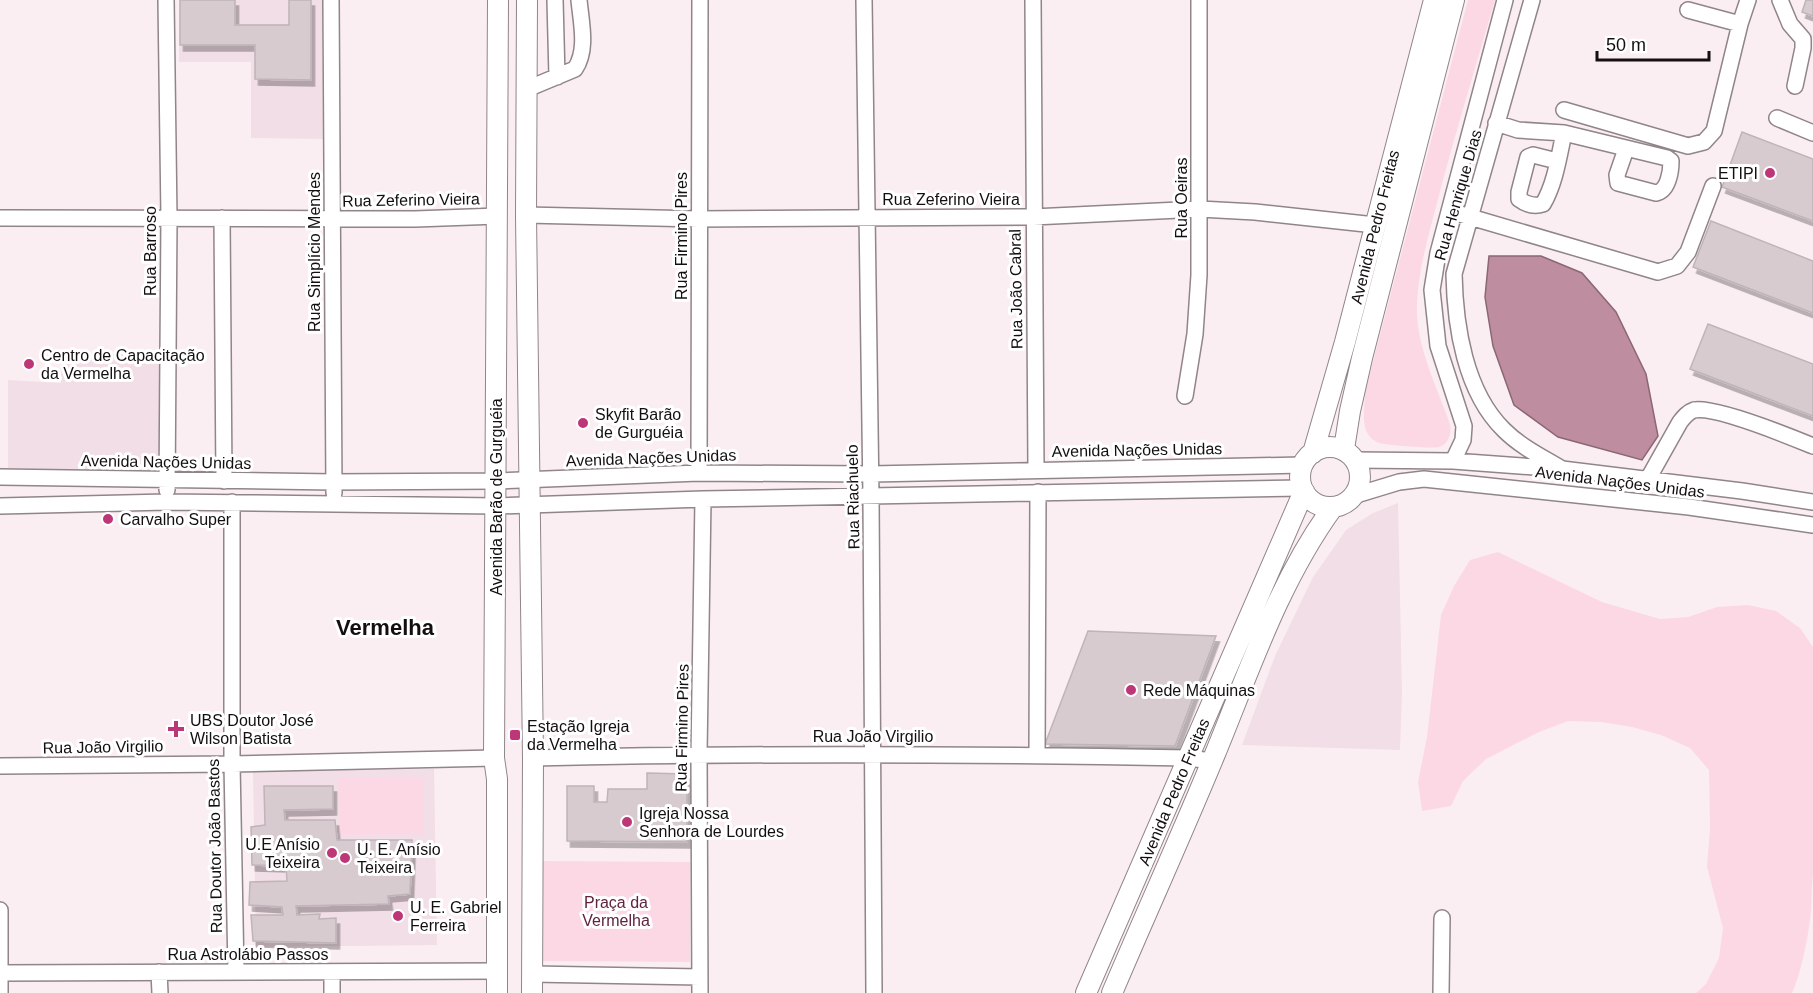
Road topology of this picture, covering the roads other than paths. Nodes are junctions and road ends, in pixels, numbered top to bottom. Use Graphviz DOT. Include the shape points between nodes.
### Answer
graph roads {
  1 [pos="166,0"];
  2 [pos="332,0"];
  3 [pos="498,0"];
  4 [pos="527,0"];
  5 [pos="555,0"];
  6 [pos="579,0"];
  7 [pos="700,0"];
  8 [pos="864,0"];
  9 [pos="1033,0"];
  10 [pos="1199,0"];
  11 [pos="1434,0"];
  12 [pos="1454,0"];
  13 [pos="1505,0"];
  14 [pos="1532,0"];
  15 [pos="1748,0"];
  16 [pos="1780,0"];
  17 [pos="1688,10"];
  18 [pos="1740,24"];
  19 [pos="557,76"];
  20 [pos="1795,86"];
  21 [pos="527,89"];
  22 [pos="1564,110"];
  23 [pos="1777,118"];
  24 [pos="1496,123"];
  25 [pos="1813,133"];
  26 [pos="1564,134"];
  27 [pos="1626,148"];
  28 [pos="1557,161"];
  29 [pos="1713,186"];
  30 [pos="1200,209"];
  31 [pos="1449,212"];
  32 [pos="526,215"];
  33 [pos="498,216"];
  34 [pos="867,217"];
  35 [pos="1033,217"];
  36 [pos="1470,217"];
  37 [pos="0,218"];
  38 [pos="169,218"];
  39 [pos="222,218"];
  40 [pos="331,219"];
  41 [pos="699,219"];
  42 [pos="1375,225"];
  43 [pos="1185,396"];
  44 [pos="1813,446"];
  45 [pos="1349,455"];
  46 [pos="1308,459"];
  47 [pos="1453,461"];
  48 [pos="1562,469"];
  49 [pos="1036,470"];
  50 [pos="699,473"];
  51 [pos="871,474"];
  52 [pos="0,476"];
  53 [pos="1648,479"];
  54 [pos="168,481"];
  55 [pos="496,481"];
  56 [pos="529,481"];
  57 [pos="224,482"];
  58 [pos="333,482"];
  59 [pos="1303,490"];
  60 [pos="1038,492"];
  61 [pos="1353,496"];
  62 [pos="0,497"];
  63 [pos="871,497"];
  64 [pos="703,499"];
  65 [pos="166,502"];
  66 [pos="232,502"];
  67 [pos="1813,502"];
  68 [pos="335,505"];
  69 [pos="531,505"];
  70 [pos="0,506"];
  71 [pos="497,506"];
  72 [pos="1333,507"];
  73 [pos="1813,525"];
  74 [pos="699,754"];
  75 [pos="873,754"];
  76 [pos="1037,755"];
  77 [pos="494,758"];
  78 [pos="533,758"];
  79 [pos="1188,758"];
  80 [pos="1212,761"];
  81 [pos="232,764"];
  82 [pos="0,766"];
  83 [pos="0,910"];
  84 [pos="1442,918"];
  85 [pos="496,971"];
  86 [pos="159,972"];
  87 [pos="236,972"];
  88 [pos="332,972"];
  89 [pos="0,973"];
  90 [pos="700,977"];
  91 [pos="532,983"];
  92 [pos="0,993"];
  93 [pos="159,993"];
  94 [pos="332,993"];
  95 [pos="497,993"];
  96 [pos="700,993"];
  97 [pos="874,993"];
  98 [pos="1086,993"];
  99 [pos="1112,993"];
  100 [pos="1441,993"];
  1 -- 38 [label="street, Rua Barroso"];
  2 -- 40 [label="street, Rua Simplício Mendes"];
  3 -- 33 [label="main road, Avenida Barão de Gurguéia"];
  4 -- 21 [label="main road, Avenida Barão de Gurguéia"];
  5 -- 19 [label="street"];
  6 -- 19 [label="street" via="583,52 575,69"];
  7 -- 41 [label="street, Rua Firmino Pires"];
  8 -- 34 [label="street, Rua Riachuelo"];
  9 -- 35 [label="street, Rua João Cabral"];
  10 -- 30 [label="street, Rua Oeiras"];
  11 -- 42 [label="main road, Avenida Pedro Freitas"];
  12 -- 45 [label="main road, Avenida Pedro Freitas" via="1358,378"];
  13 -- 31 [label="street, Rua Henrique Dias"];
  14 -- 24 [label="street, Rua Henrique Dias"];
  15 -- 18 [label="street"];
  16 -- 20 [label="street" via="1790,24 1803,39"];
  17 -- 18 [label="street"];
  18 -- 22 [label="street" via="1714,131 1704,142 1689,146"];
  19 -- 21 [label="street"];
  21 -- 32 [label="main road, Avenida Barão de Gurguéia"];
  23 -- 25 [label="street"];
  24 -- 26 [label="street" via="1518,130"];
  24 -- 36 [label="street, Rua Henrique Dias"];
  26 -- 27 [label="street"];
  26 -- 28 [label="street"];
  29 -- 36 [label="street" via="1688,252 1677,266 1658,272"];
  30 -- 35 [label="street, Rua Zeferino Vieira"];
  30 -- 42 [label="street, Rua Zeferino Vieira"];
  30 -- 43 [label="street, Rua Oeiras" via="1195,334"];
  31 -- 36 [label="street"];
  31 -- 47 [label="street, Rua Henrique Dias" via="1432,290 1438,346 1464,426 1463,440"];
  32 -- 41 [label="street, Rua Zeferino Vieira"];
  32 -- 56 [label="main road, Avenida Barão de Gurguéia"];
  33 -- 40 [label="street, Rua Zeferino Vieira"];
  33 -- 55 [label="main road, Avenida Barão de Gurguéia"];
  34 -- 35 [label="street, Rua Zeferino Vieira"];
  34 -- 41 [label="street, Rua Zeferino Vieira"];
  34 -- 51 [label="street, Rua Riachuelo"];
  35 -- 49 [label="street, Rua João Cabral"];
  36 -- 48 [label="street, Rua Henrique Dias" via="1454,274 1455,310 1466,360 1480,398 1502,428 1525,448"];
  37 -- 38 [label="street, Rua Zeferino Vieira"];
  38 -- 39 [label="street, Rua Zeferino Vieira"];
  38 -- 54 [label="street, Rua Barroso"];
  39 -- 40 [label="street, Rua Zeferino Vieira"];
  39 -- 57 [label="street"];
  40 -- 58 [label="street, Rua Simplício Mendes"];
  41 -- 50 [label="street, Rua Firmino Pires"];
  42 -- 46 [label="main road, Avenida Pedro Freitas" via="1345,342"];
  44 -- 53 [label="street" via="1770,428 1694,410 1680,422"];
  45 -- 46 [label="main road" via="1326,447"];
  45 -- 47 [label="street, Avenida Nações Unidas"];
  45 -- 61 [label="main road" via="1360,478"];
  46 -- 49 [label="street, Avenida Nações Unidas"];
  46 -- 59 [label="main road" via="1300,481"];
  47 -- 48 [label="street, Avenida Nações Unidas"];
  48 -- 53 [label="street, Avenida Nações Unidas"];
  49 -- 51 [label="street, Avenida Nações Unidas"];
  50 -- 51 [label="street, Avenida Nações Unidas"];
  50 -- 56 [label="street, Avenida Nações Unidas"];
  51 -- 63 [label="street, Rua Riachuelo"];
  52 -- 54 [label="street, Avenida Nações Unidas"];
  52 -- 62 [label="street"];
  53 -- 67 [label="street, Avenida Nações Unidas"];
  54 -- 57 [label="street, Avenida Nações Unidas"];
  54 -- 65 [label="street, Rua Barroso"];
  55 -- 56 [label="street, Avenida Nações Unidas"];
  55 -- 58 [label="street, Avenida Nações Unidas"];
  55 -- 71 [label="main road, Avenida Barão de Gurguéia"];
  56 -- 69 [label="main road, Avenida Barão de Gurguéia"];
  57 -- 58 [label="street, Avenida Nações Unidas"];
  58 -- 68 [label="street, Rua Simplício Mendes"];
  59 -- 60 [label="street"];
  59 -- 72 [label="main road" via="1316,503"];
  59 -- 79 [label="main road, Avenida Pedro Freitas"];
  60 -- 63 [label="street"];
  60 -- 76 [label="street"];
  61 -- 72 [label="main road"];
  61 -- 73 [label="street, Avenida Nações Unidas" via="1424,478"];
  63 -- 64 [label="street"];
  63 -- 75 [label="street, Rua Riachuelo"];
  64 -- 69 [label="street"];
  64 -- 74 [label="street, Rua Firmino Pires"];
  65 -- 66 [label="street"];
  65 -- 70 [label="street"];
  66 -- 68 [label="street"];
  66 -- 81 [label="street, Rua Doutor João Bastos"];
  68 -- 71 [label="street"];
  69 -- 71 [label="street"];
  69 -- 78 [label="main road, Avenida Barão de Gurguéia"];
  71 -- 77 [label="main road, Avenida Barão de Gurguéia"];
  72 -- 80 [label="main road, Avenida Pedro Freitas" via="1296,564 1278,601"];
  74 -- 75 [label="street, Rua João Virgilio"];
  74 -- 78 [label="street, Rua João Virgilio"];
  74 -- 90 [label="street, Rua Firmino Pires"];
  75 -- 76 [label="street, Rua João Virgilio"];
  75 -- 97 [label="street, Rua Riachuelo"];
  76 -- 79 [label="street, Rua João Virgilio"];
  77 -- 81 [label="street, Rua João Virgilio"];
  77 -- 85 [label="main road, Avenida Barão de Gurguéia"];
  78 -- 91 [label="main road, Avenida Barão de Gurguéia"];
  79 -- 80 [label="street, Rua João Virgilio"];
  79 -- 98 [label="main road, Avenida Pedro Freitas"];
  80 -- 99 [label="main road, Avenida Pedro Freitas"];
  81 -- 82 [label="street, Rua João Virgilio"];
  81 -- 87 [label="street, Rua Doutor João Bastos"];
  83 -- 89 [label="street"];
  84 -- 100 [label="street"];
  85 -- 88 [label="street, Rua Astrolábio Passos"];
  85 -- 95 [label="main road, Avenida Barão de Gurguéia"];
  86 -- 87 [label="street, Rua Astrolábio Passos"];
  86 -- 89 [label="street, Rua Astrolábio Passos"];
  86 -- 93 [label="street"];
  87 -- 88 [label="street, Rua Astrolábio Passos"];
  88 -- 94 [label="street"];
  89 -- 92 [label="street"];
  90 -- 91 [label="street"];
  90 -- 96 [label="street, Rua Firmino Pires"];
}
